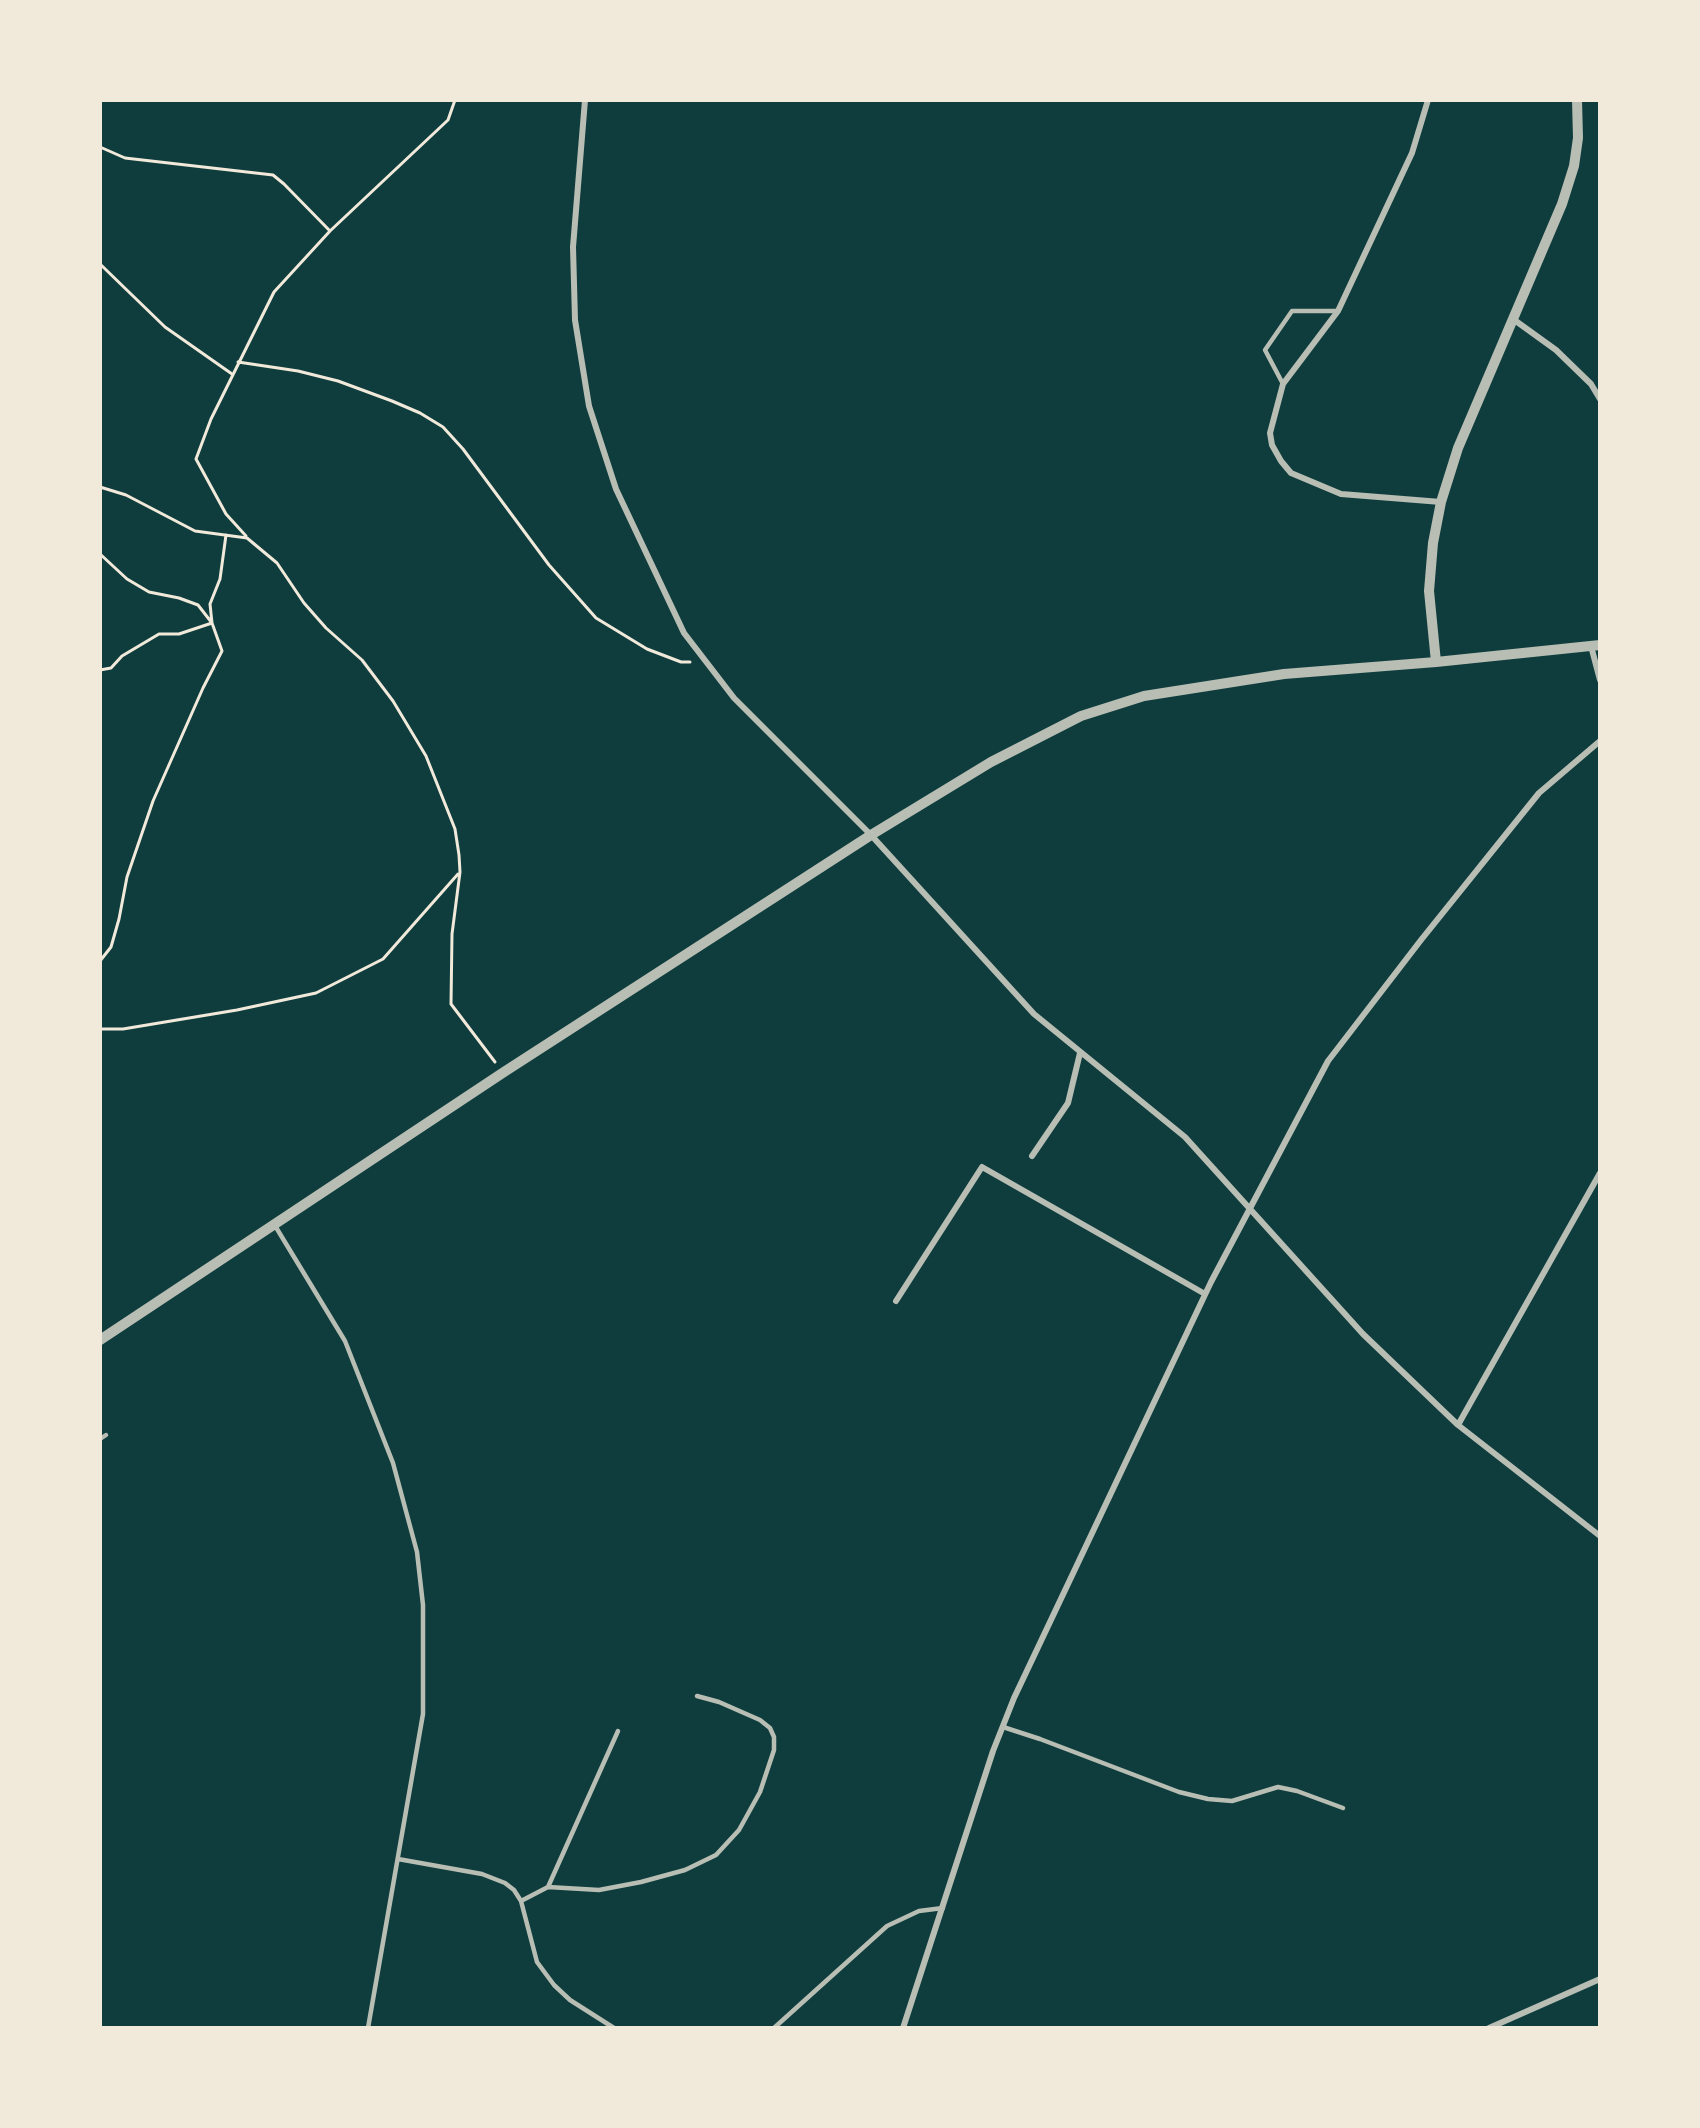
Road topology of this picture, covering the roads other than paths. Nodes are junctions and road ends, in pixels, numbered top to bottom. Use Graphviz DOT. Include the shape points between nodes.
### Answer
graph roads {
  1 [pos="585,100"];
  2 [pos="1428,100"];
  3 [pos="1577,100"];
  4 [pos="1338,311"];
  5 [pos="1513,319"];
  6 [pos="1283,384"];
  7 [pos="1599,399"];
  8 [pos="1441,501"];
  9 [pos="1595,645"];
  10 [pos="1436,662"];
  11 [pos="1599,680"];
  12 [pos="1599,741"];
  13 [pos="871,835"];
  14 [pos="1080,1053"];
  15 [pos="1032,1156"];
  16 [pos="1599,1173"];
  17 [pos="1250,1208"];
  18 [pos="274,1224"];
  19 [pos="1205,1294"];
  20 [pos="896,1301"];
  21 [pos="100,1340"];
  22 [pos="1458,1425"];
  23 [pos="106,1435"];
  24 [pos="100,1439"];
  25 [pos="1599,1536"];
  26 [pos="697,1696"];
  27 [pos="1003,1728"];
  28 [pos="618,1731"];
  29 [pos="1343,1808"];
  30 [pos="398,1859"];
  31 [pos="548,1887"];
  32 [pos="521,1901"];
  33 [pos="943,1908"];
  34 [pos="1599,1979"];
  35 [pos="368,2028"];
  36 [pos="614,2028"];
  37 [pos="774,2028"];
  38 [pos="903,2028"];
  39 [pos="1489,2028"];
  1 -- 13 [label="street" via="573,247 575,320 589,406 616,489 684,633 734,698"];
  2 -- 4 [label="street" via="1412,153"];
  3 -- 5 [label="street" via="1574,166"];
  4 -- 6 [label="street"];
  4 -- 6 [label="lane" via="1292,311 1264,350"];
  5 -- 7 [label="street" via="1556,350 1591,384"];
  5 -- 8 [label="street" via="1458,448"];
  6 -- 8 [label="street" via="1270,433 1281,462 1292,473 1341,494"];
  8 -- 10 [label="street" via="1429,591"];
  9 -- 10 [label="street"];
  9 -- 11 [label="street"];
  10 -- 13 [label="street" via="1284,674 1144,696 1081,716 990,762"];
  12 -- 17 [label="street" via="1539,793 1328,1061"];
  13 -- 14 [label="street" via="1034,1014"];
  13 -- 18 [label="street"];
  14 -- 15 [label="street" via="1068,1103"];
  14 -- 17 [label="street" via="1185,1137"];
  16 -- 22 [label="street"];
  17 -- 19 [label="street"];
  17 -- 22 [label="street" via="1363,1334"];
  18 -- 21 [label="street"];
  18 -- 30 [label="lane" via="345,1341 393,1463 417,1552 423,1605 423,1714"];
  19 -- 20 [label="street" via="982,1167"];
  19 -- 27 [label="street"];
  22 -- 25 [label="street"];
  23 -- 24 [label="lane"];
  26 -- 31 [label="lane" via="760,1720 774,1737 774,1750 760,1792 740,1830 716,1855 685,1870 599,1890"];
  27 -- 29 [label="lane" via="1208,1799 1232,1801 1278,1787"];
  27 -- 33 [label="street"];
  28 -- 31 [label="lane"];
  30 -- 32 [label="lane" via="482,1874 505,1883"];
  30 -- 35 [label="lane"];
  31 -- 32 [label="lane"];
  32 -- 36 [label="lane" via="537,1962 570,2000"];
  33 -- 37 [label="lane" via="919,1911 887,1926"];
  33 -- 38 [label="street"];
  34 -- 39 [label="street"];
}
